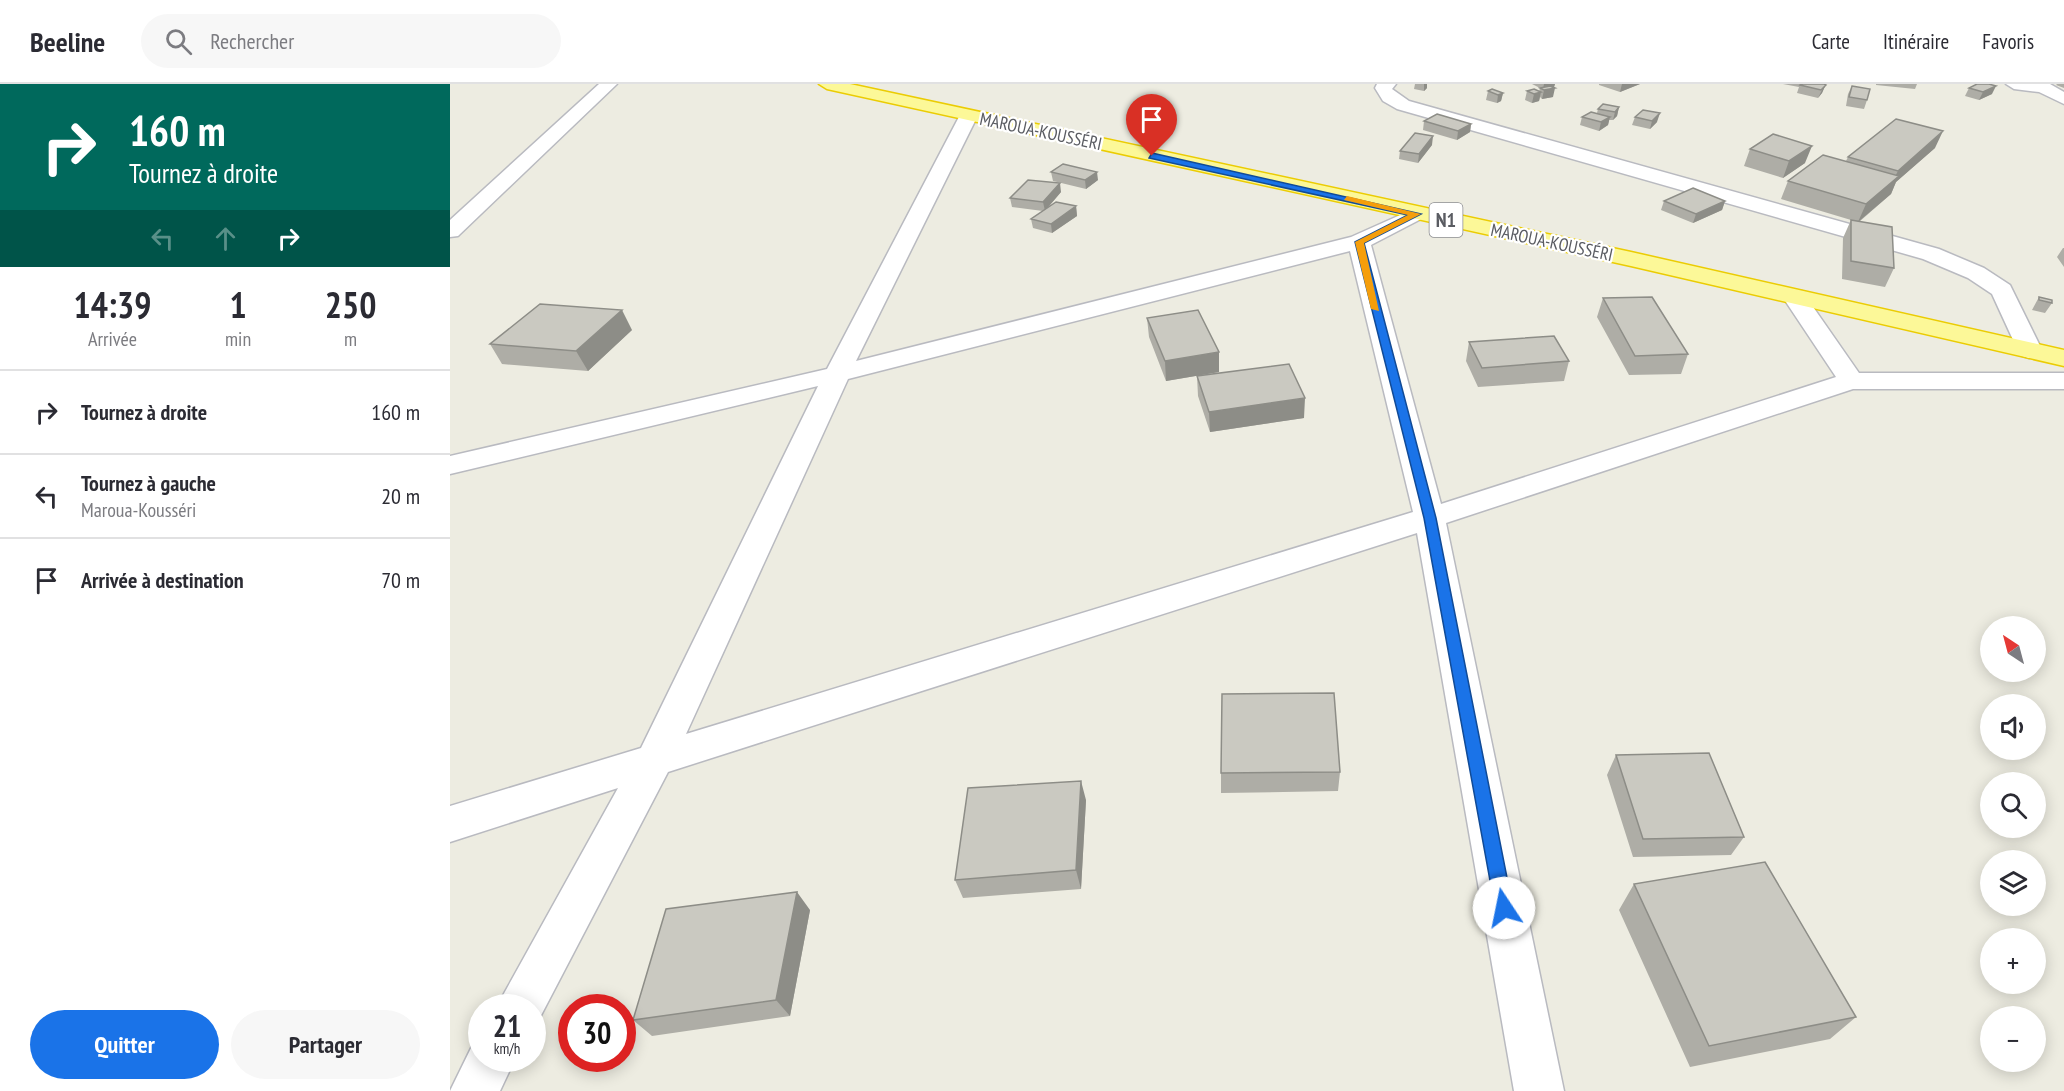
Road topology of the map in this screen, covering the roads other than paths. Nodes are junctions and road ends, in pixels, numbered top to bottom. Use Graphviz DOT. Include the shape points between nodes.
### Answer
graph roads {
  1 [pos="609,84"];
  2 [pos="827,84"];
  3 [pos="1388,84"];
  4 [pos="2014,84"];
  5 [pos="2064,99"];
  6 [pos="969,115"];
  7 [pos="1416,214"];
  8 [pos="450,231"];
  9 [pos="1359,242"];
  10 [pos="1794,296"];
  11 [pos="2029,350"];
  12 [pos="2064,358"];
  13 [pos="837,374"];
  14 [pos="1851,381"];
  15 [pos="2064,381"];
  16 [pos="450,465"];
  17 [pos="1430,518"];
  18 [pos="654,761"];
  19 [pos="450,824"];
  20 [pos="527,994"];
  21 [pos="484,1072"];
  22 [pos="474,1091"];
  23 [pos="1539,1091"];
  1 -- 8 [label="street"];
  2 -- 6 [label="highway, MAROUA-KOUSSÉRI / N1"];
  3 -- 11 [label="street" via="1383,88 1389,97 1403,105 1931,254 1976,273 2002,290"];
  4 -- 5 [label="street" via="2043,87"];
  6 -- 7 [label="highway, MAROUA-KOUSSÉRI / N1"];
  6 -- 13 [label="street"];
  7 -- 9 [label="street"];
  7 -- 10 [label="highway, MAROUA-KOUSSÉRI / N1"];
  9 -- 13 [label="street"];
  9 -- 17 [label="street"];
  10 -- 11 [label="highway, MAROUA-KOUSSÉRI / N1"];
  10 -- 14 [label="street"];
  11 -- 12 [label="highway, MAROUA-KOUSSÉRI / N1"];
  13 -- 16 [label="street"];
  13 -- 18 [label="street"];
  14 -- 15 [label="street"];
  14 -- 17 [label="street"];
  17 -- 18 [label="street"];
  17 -- 23 [label="street"];
  18 -- 19 [label="street"];
  18 -- 20 [label="street"];
  21 -- 22 [label="street"];
}
